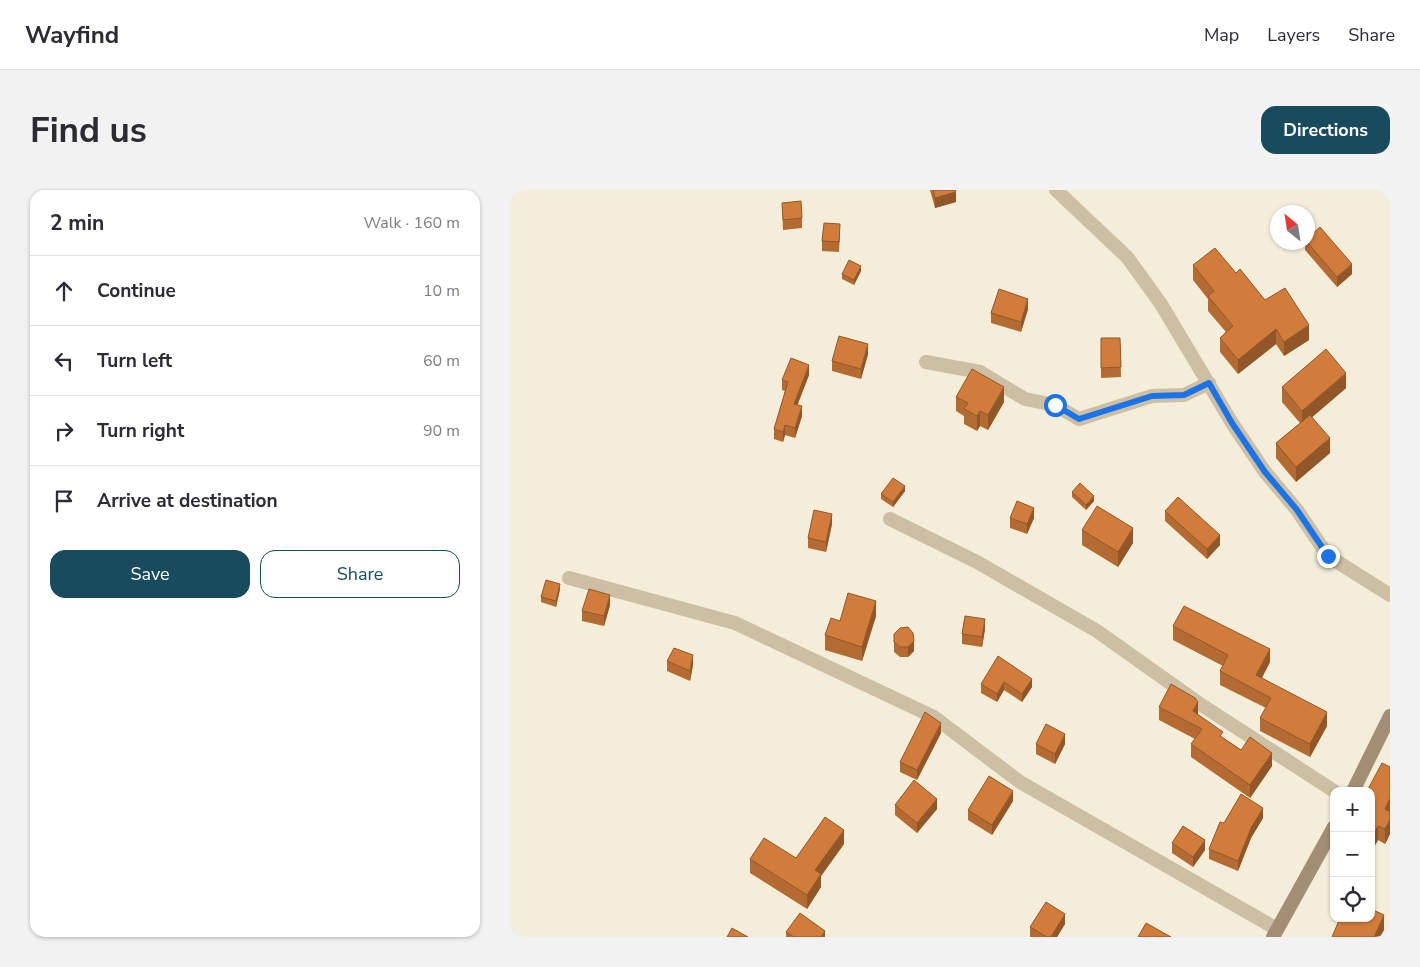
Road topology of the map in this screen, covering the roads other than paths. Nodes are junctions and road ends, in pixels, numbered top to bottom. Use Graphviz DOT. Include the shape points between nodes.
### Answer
graph roads {
  1 [pos="1059,191"];
  2 [pos="926,362"];
  3 [pos="1209,383"];
  4 [pos="890,519"];
  5 [pos="569,578"];
  6 [pos="1390,595"];
  7 [pos="1390,716"];
  8 [pos="1355,787"];
  9 [pos="1330,788"];
  10 [pos="1331,832"];
  11 [pos="1275,933"];
  1 -- 3 [label="street" via="1127,257 1161,304"];
  2 -- 3 [label="street" via="980,372 1025,399 1055,405 1079,419 1152,396 1184,395"];
  3 -- 6 [label="street" via="1265,472 1297,510 1328,556"];
  4 -- 9 [label="street" via="977,562 1097,631 1205,708"];
  5 -- 11 [label="street" via="735,623 934,717 1020,782"];
  7 -- 8 [label="main road"];
  10 -- 11 [label="main road"];
}
